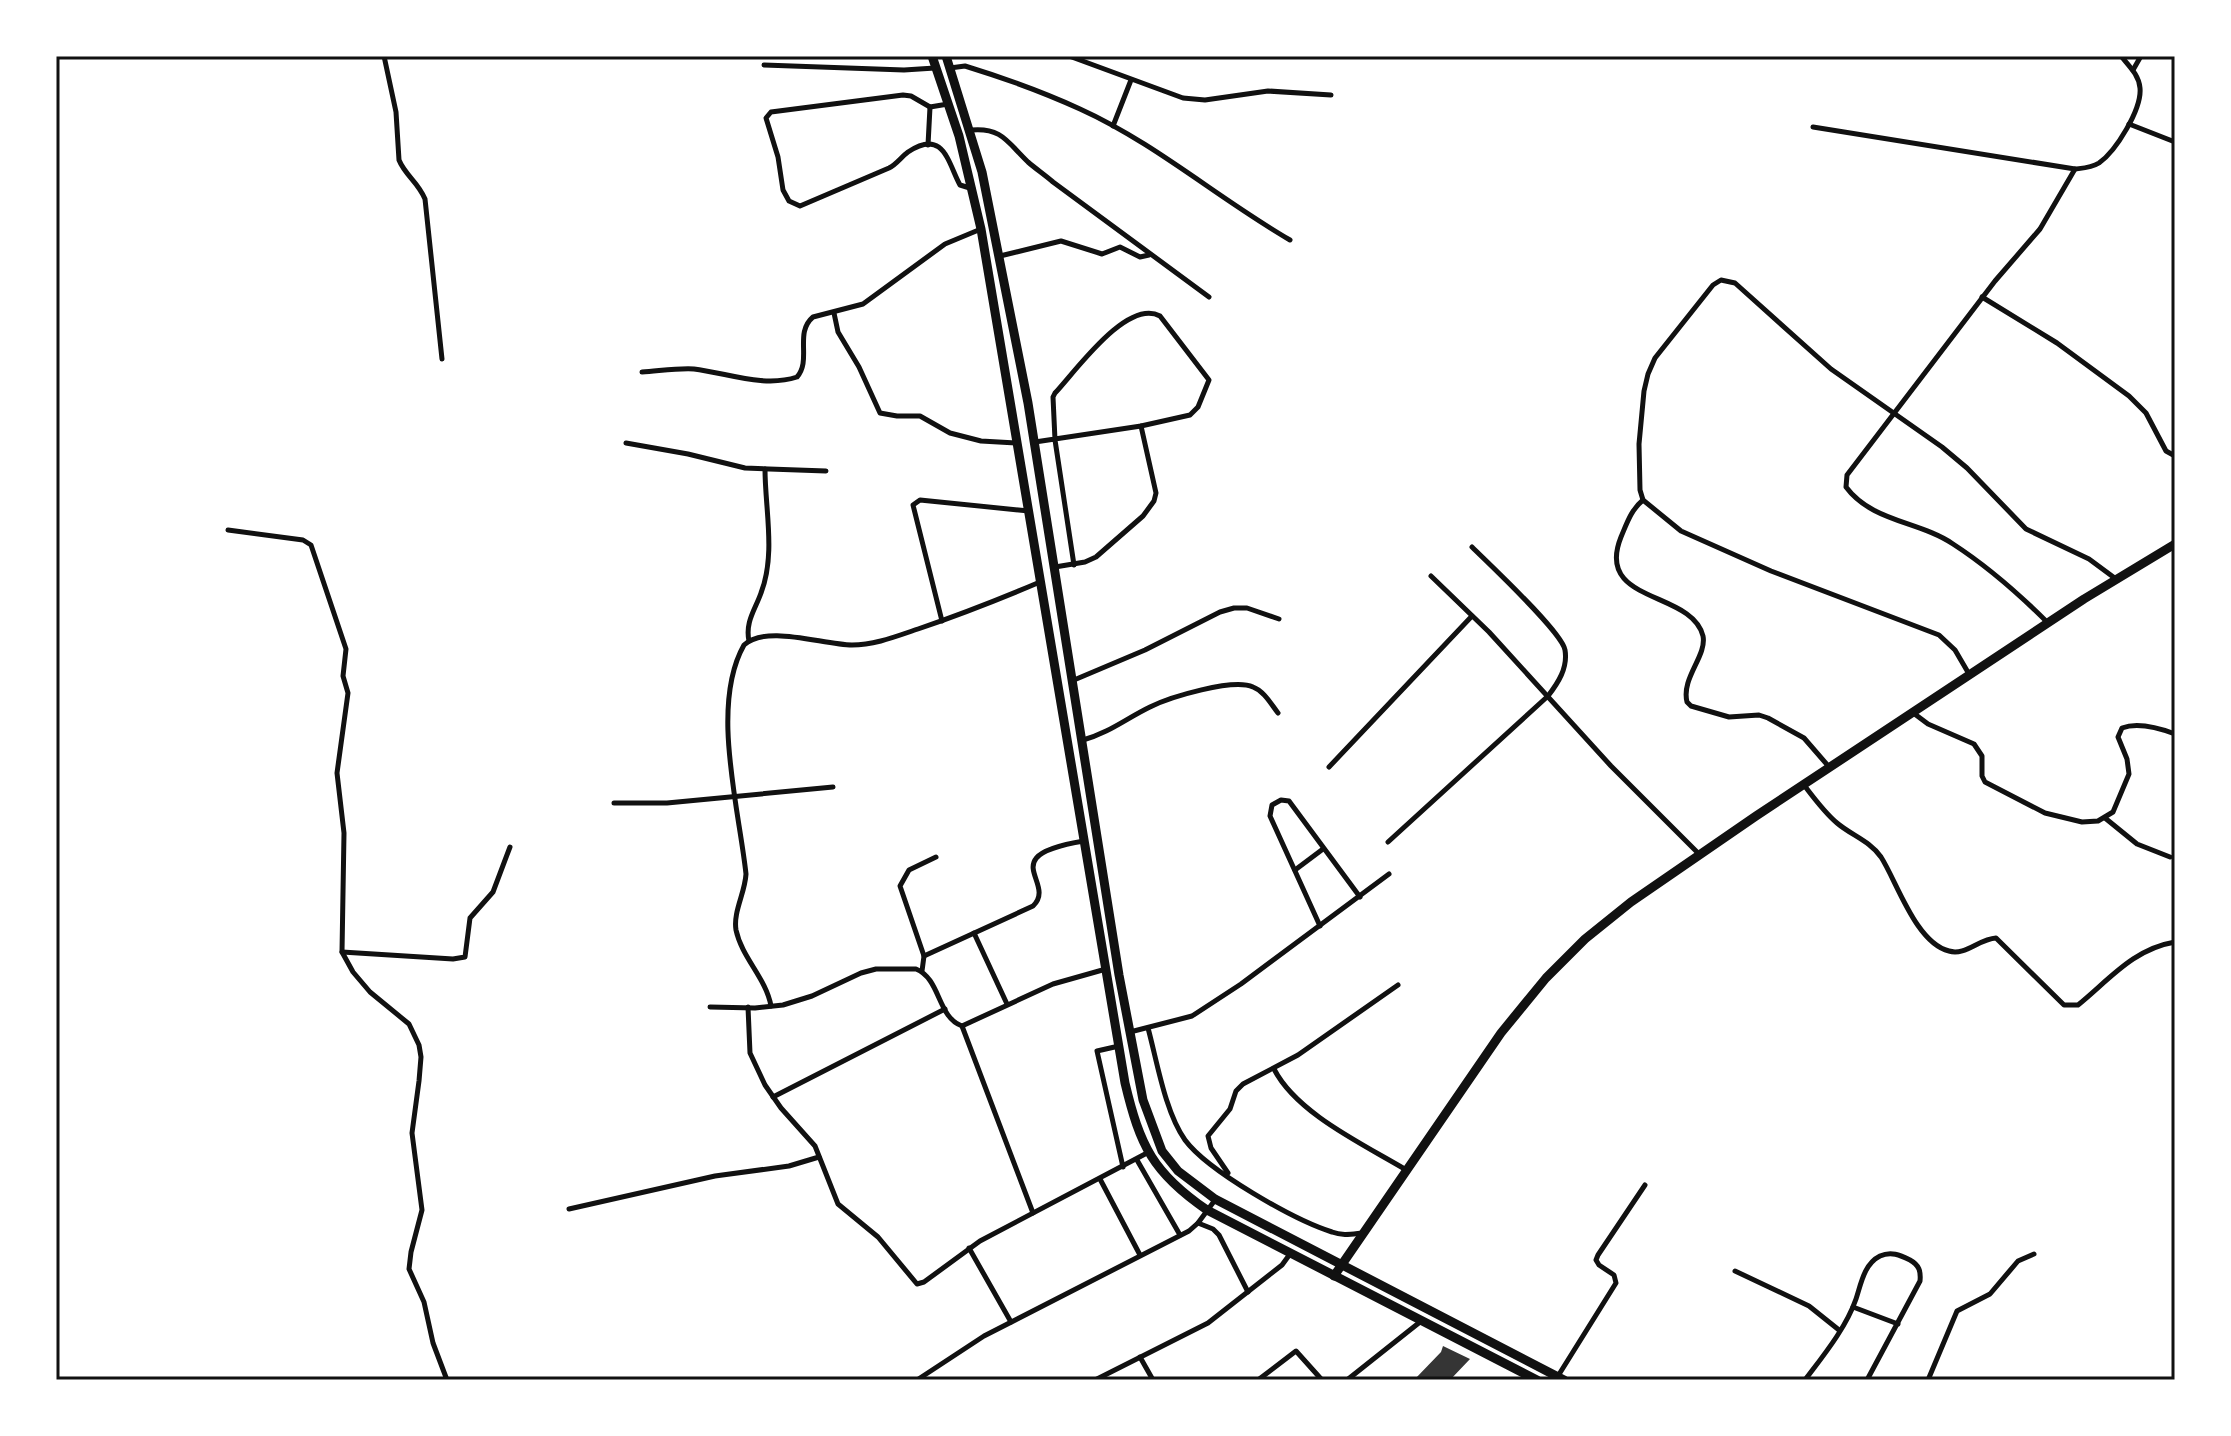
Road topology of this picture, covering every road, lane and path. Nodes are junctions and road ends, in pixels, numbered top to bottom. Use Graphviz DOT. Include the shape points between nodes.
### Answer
graph roads {
  1 [pos="384,56"];
  2 [pos="932,56"];
  3 [pos="946,56"];
  4 [pos="1069,56"];
  5 [pos="2121,56"];
  6 [pos="2141,56"];
  7 [pos="764,65"];
  8 [pos="937,68"];
  9 [pos="950,68"];
  10 [pos="2133,70"];
  11 [pos="1131,80"];
  12 [pos="1331,95"];
  13 [pos="949,103"];
  14 [pos="930,107"];
  15 [pos="2129,124"];
  16 [pos="1113,126"];
  17 [pos="1813,127"];
  18 [pos="971,130"];
  19 [pos="2175,142"];
  20 [pos="928,145"];
  21 [pos="2075,169"];
  22 [pos="973,189"];
  23 [pos="981,229"];
  24 [pos="1290,240"];
  25 [pos="1149,255"];
  26 [pos="999,256"];
  27 [pos="1209,297"];
  28 [pos="1982,297"];
  29 [pos="834,312"];
  30 [pos="442,359"];
  31 [pos="642,372"];
  32 [pos="1893,413"];
  33 [pos="1141,426"];
  34 [pos="1033,429"];
  35 [pos="1015,432"];
  36 [pos="1055,440"];
  37 [pos="1035,442"];
  38 [pos="626,443"];
  39 [pos="1017,443"];
  40 [pos="2175,456"];
  41 [pos="1039,468"];
  42 [pos="765,469"];
  43 [pos="826,471"];
  44 [pos="1022,471"];
  45 [pos="1643,500"];
  46 [pos="1029,511"];
  47 [pos="228,530"];
  48 [pos="2175,544"];
  49 [pos="1472,547"];
  50 [pos="1074,565"];
  51 [pos="1055,567"];
  52 [pos="1431,576"];
  53 [pos="2116,579"];
  54 [pos="1040,582"];
  55 [pos="1472,616"];
  56 [pos="1279,619"];
  57 [pos="942,621"];
  58 [pos="2049,624"];
  59 [pos="749,641"];
  60 [pos="1970,675"];
  61 [pos="1074,680"];
  62 [pos="1548,696"];
  63 [pos="1912,712"];
  64 [pos="1278,713"];
  65 [pos="2175,734"];
  66 [pos="1083,740"];
  67 [pos="1329,767"];
  68 [pos="1830,768"];
  69 [pos="1804,785"];
  70 [pos="833,787"];
  71 [pos="736,795"];
  72 [pos="614,803"];
  73 [pos="2105,818"];
  74 [pos="1084,841"];
  75 [pos="1388,842"];
  76 [pos="510,847"];
  77 [pos="1323,848"];
  78 [pos="1700,854"];
  79 [pos="936,857"];
  80 [pos="2170,857"];
  81 [pos="1295,870"];
  82 [pos="1389,874"];
  83 [pos="1360,897"];
  84 [pos="1320,926"];
  85 [pos="974,933"];
  86 [pos="2175,942"];
  87 [pos="342,952"];
  88 [pos="924,956"];
  89 [pos="1106,969"];
  90 [pos="922,971"];
  91 [pos="1398,985"];
  92 [pos="1007,1004"];
  93 [pos="771,1006"];
  94 [pos="710,1007"];
  95 [pos="748,1007"];
  96 [pos="945,1009"];
  97 [pos="962,1026"];
  98 [pos="1148,1028"];
  99 [pos="1130,1032"];
  100 [pos="1119,1046"];
  101 [pos="1274,1069"];
  102 [pos="773,1097"];
  103 [pos="1147,1153"];
  104 [pos="819,1157"];
  105 [pos="1137,1160"];
  106 [pos="1123,1167"];
  107 [pos="1408,1171"];
  108 [pos="1232,1178"];
  109 [pos="1100,1179"];
  110 [pos="1645,1185"];
  111 [pos="1215,1199"];
  112 [pos="569,1209"];
  113 [pos="1207,1210"];
  114 [pos="1033,1213"];
  115 [pos="1198,1223"];
  116 [pos="1363,1233"];
  117 [pos="1181,1235"];
  118 [pos="969,1248"];
  119 [pos="1290,1254"];
  120 [pos="2034,1254"];
  121 [pos="1140,1255"];
  122 [pos="1342,1263"];
  123 [pos="1735,1271"];
  124 [pos="1334,1276"];
  125 [pos="1248,1292"];
  126 [pos="1853,1307"];
  127 [pos="1011,1322"];
  128 [pos="1420,1322"];
  129 [pos="1898,1324"];
  130 [pos="1839,1330"];
  131 [pos="1140,1357"];
  132 [pos="1561,1378"];
  133 [pos="447,1380"];
  134 [pos="917,1380"];
  135 [pos="1095,1380"];
  136 [pos="1153,1380"];
  137 [pos="1258,1380"];
  138 [pos="1322,1380"];
  139 [pos="1347,1380"];
  140 [pos="1537,1380"];
  141 [pos="1805,1380"];
  142 [pos="1867,1380"];
  143 [pos="1928,1380"];
  1 -- 30 [label="street" via="399,160 425,199"];
  2 -- 8 [label="main road"];
  3 -- 9 [label="main road"];
  4 -- 11 [label="street"];
  5 -- 10 [label="street"];
  6 -- 10 [label="street"];
  7 -- 8 [label="street"];
  8 -- 13 [label="main road"];
  9 -- 16 [label="street" via="965,66 1002,78"];
  9 -- 18 [label="main road"];
  10 -- 15 [label="street" via="2139,102"];
  11 -- 12 [label="street" via="1205,100 1268,91"];
  11 -- 16 [label="street"];
  13 -- 14 [label="street"];
  13 -- 22 [label="main road"];
  14 -- 20 [label="street"];
  14 -- 20 [label="street" via="903,95 777,110 766,118 783,190 800,206"];
  15 -- 19 [label="street"];
  15 -- 21 [label="street" via="2101,162"];
  16 -- 24 [label="street"];
  17 -- 21 [label="street"];
  18 -- 25 [label="street" via="1001,134 1029,163"];
  18 -- 26 [label="main road"];
  20 -- 22 [label="street" via="944,150 960,185"];
  21 -- 28 [label="street" via="2040,229"];
  22 -- 23 [label="main road"];
  23 -- 29 [label="street" via="945,244 863,304"];
  23 -- 35 [label="main road"];
  25 -- 26 [label="street" via="1140,257 1125,247 1102,254 1061,241"];
  25 -- 27 [label="street"];
  26 -- 34 [label="main road"];
  28 -- 32 [label="street"];
  28 -- 40 [label="street" via="2129,396 2146,413 2166,451"];
  29 -- 31 [label="street" via="813,317 805,325 803,367 792,379 737,378 689,369"];
  29 -- 39 [label="street" via="838,332 880,413 920,416 950,433 981,441"];
  32 -- 45 [label="street" via="1831,369 1735,283 1721,280 1661,349 1648,374 1639,444"];
  32 -- 53 [label="street" via="1967,468 2026,529 2089,559"];
  32 -- 58 [label="street" via="1847,475 1851,495 1880,515 1924,528 1953,544"];
  33 -- 36 [label="street"];
  33 -- 36 [label="street" via="1194,412 1209,383 1156,313 1134,317 1113,330 1055,393"];
  33 -- 50 [label="street" via="1154,501 1096,557"];
  34 -- 35 [label="main road" via="1025,437"];
  34 -- 37 [label="main road"];
  35 -- 39 [label="main road"];
  36 -- 37 [label="street"];
  36 -- 50 [label="street"];
  37 -- 41 [label="main road"];
  38 -- 42 [label="street"];
  39 -- 44 [label="main road"];
  41 -- 44 [label="main road" via="1030,463"];
  41 -- 51 [label="main road"];
  42 -- 43 [label="street"];
  42 -- 59 [label="street" via="767,568 748,625"];
  44 -- 46 [label="main road"];
  45 -- 60 [label="street" via="1694,537 1939,635"];
  45 -- 68 [label="street" via="1632,511 1616,557 1629,585 1665,600 1700,628 1703,643 1687,686 1687,702 1729,717 1768,718 1804,738"];
  46 -- 54 [label="main road"];
  46 -- 57 [label="street" via="920,500 913,505"];
  47 -- 87 [label="street" via="311,545 346,649 343,676 348,693 337,773 344,833"];
  48 -- 53 [label="main road"];
  49 -- 62 [label="street" via="1562,642 1565,664"];
  50 -- 51 [label="street"];
  51 -- 61 [label="main road"];
  52 -- 55 [label="street"];
  53 -- 58 [label="main road"];
  54 -- 57 [label="street"];
  54 -- 74 [label="main road"];
  55 -- 62 [label="street"];
  55 -- 67 [label="street"];
  56 -- 61 [label="street" via="1247,608 1220,612"];
  57 -- 59 [label="street" via="859,645 770,636"];
  58 -- 60 [label="main road"];
  59 -- 71 [label="street" via="739,655 728,708"];
  60 -- 63 [label="main road"];
  61 -- 66 [label="main road"];
  62 -- 75 [label="street"];
  62 -- 78 [label="street"];
  63 -- 68 [label="main road"];
  63 -- 73 [label="street" via="1974,744 1982,756 1983,779 1990,785 2062,818 2090,823"];
  64 -- 66 [label="street" via="1260,691 1239,684 1153,705 1113,730"];
  65 -- 73 [label="street" via="2151,727 2122,728 2118,737 2129,774 2119,802"];
  66 -- 99 [label="main road"];
  68 -- 69 [label="main road"];
  69 -- 78 [label="main road"];
  69 -- 86 [label="street" via="1828,815 1873,847 1901,899 1935,944 1959,952 1996,938 2064,1005 2078,1005 2129,961"];
  70 -- 71 [label="street"];
  71 -- 72 [label="street"];
  71 -- 93 [label="street" via="746,889 736,927"];
  73 -- 80 [label="street" via="2137,844"];
  74 -- 85 [label="street" via="1038,854 1032,865 1038,901"];
  74 -- 89 [label="main road"];
  76 -- 87 [label="street" via="493,892 470,918 465,957"];
  77 -- 81 [label="street"];
  77 -- 81 [label="street" via="1289,801 1272,805 1270,816"];
  77 -- 83 [label="street"];
  78 -- 107 [label="main road" via="1566,956 1501,1033"];
  79 -- 88 [label="street" via="909,870 900,886"];
  81 -- 84 [label="street"];
  82 -- 83 [label="street"];
  83 -- 84 [label="street"];
  84 -- 98 [label="street" via="1192,1016"];
  85 -- 88 [label="street"];
  85 -- 92 [label="street"];
  87 -- 133 [label="street" via="370,992 409,1024 419,1045 412,1133 422,1210 409,1269"];
  88 -- 90 [label="street"];
  89 -- 92 [label="street"];
  89 -- 100 [label="main road"];
  90 -- 93 [label="street" via="870,971"];
  90 -- 96 [label="street"];
  91 -- 101 [label="street"];
  92 -- 97 [label="street"];
  93 -- 95 [label="street"];
  94 -- 95 [label="street"];
  95 -- 102 [label="street" via="750,1053"];
  96 -- 97 [label="street"];
  96 -- 102 [label="street"];
  97 -- 114 [label="street"];
  98 -- 99 [label="street"];
  98 -- 108 [label="street" via="1185,1139"];
  99 -- 111 [label="main road" via="1143,1100 1162,1151 1178,1171"];
  100 -- 103 [label="main road" via="1134,1120"];
  100 -- 106 [label="street" via="1097,1051"];
  101 -- 107 [label="street" via="1300,1104"];
  101 -- 108 [label="street" via="1236,1091 1230,1109 1208,1136"];
  102 -- 104 [label="street"];
  103 -- 105 [label="street"];
  103 -- 113 [label="main road"];
  104 -- 112 [label="street"];
  104 -- 118 [label="street" via="838,1204 887,1246 915,1283 924,1282"];
  105 -- 106 [label="street"];
  105 -- 117 [label="street"];
  106 -- 109 [label="street"];
  107 -- 116 [label="main road"];
  108 -- 116 [label="street" via="1332,1233"];
  109 -- 114 [label="street"];
  109 -- 121 [label="street"];
  110 -- 132 [label="street" via="1598,1255 1599,1265 1614,1275 1616,1283"];
  111 -- 113 [label="street"];
  111 -- 122 [label="main road"];
  113 -- 115 [label="street"];
  113 -- 119 [label="main road"];
  114 -- 118 [label="street"];
  115 -- 117 [label="street"];
  115 -- 125 [label="street" via="1219,1235"];
  116 -- 122 [label="main road"];
  117 -- 121 [label="street"];
  118 -- 127 [label="street"];
  119 -- 124 [label="main road"];
  119 -- 125 [label="street"];
  120 -- 143 [label="street" via="2018,1261 1990,1294 1957,1311"];
  121 -- 127 [label="street"];
  122 -- 124 [label="main road"];
  122 -- 132 [label="main road"];
  123 -- 130 [label="street" via="1809,1306"];
  124 -- 128 [label="main road"];
  125 -- 131 [label="street" via="1208,1323"];
  126 -- 129 [label="street"];
  126 -- 129 [label="street" via="1872,1263 1896,1253 1915,1262 1921,1273"];
  126 -- 130 [label="street"];
  127 -- 134 [label="street"];
  128 -- 139 [label="street"];
  128 -- 140 [label="main road"];
  129 -- 142 [label="street"];
  130 -- 141 [label="street"];
  131 -- 135 [label="street"];
  131 -- 136 [label="street"];
  137 -- 138 [label="street" via="1296,1351"];
}
